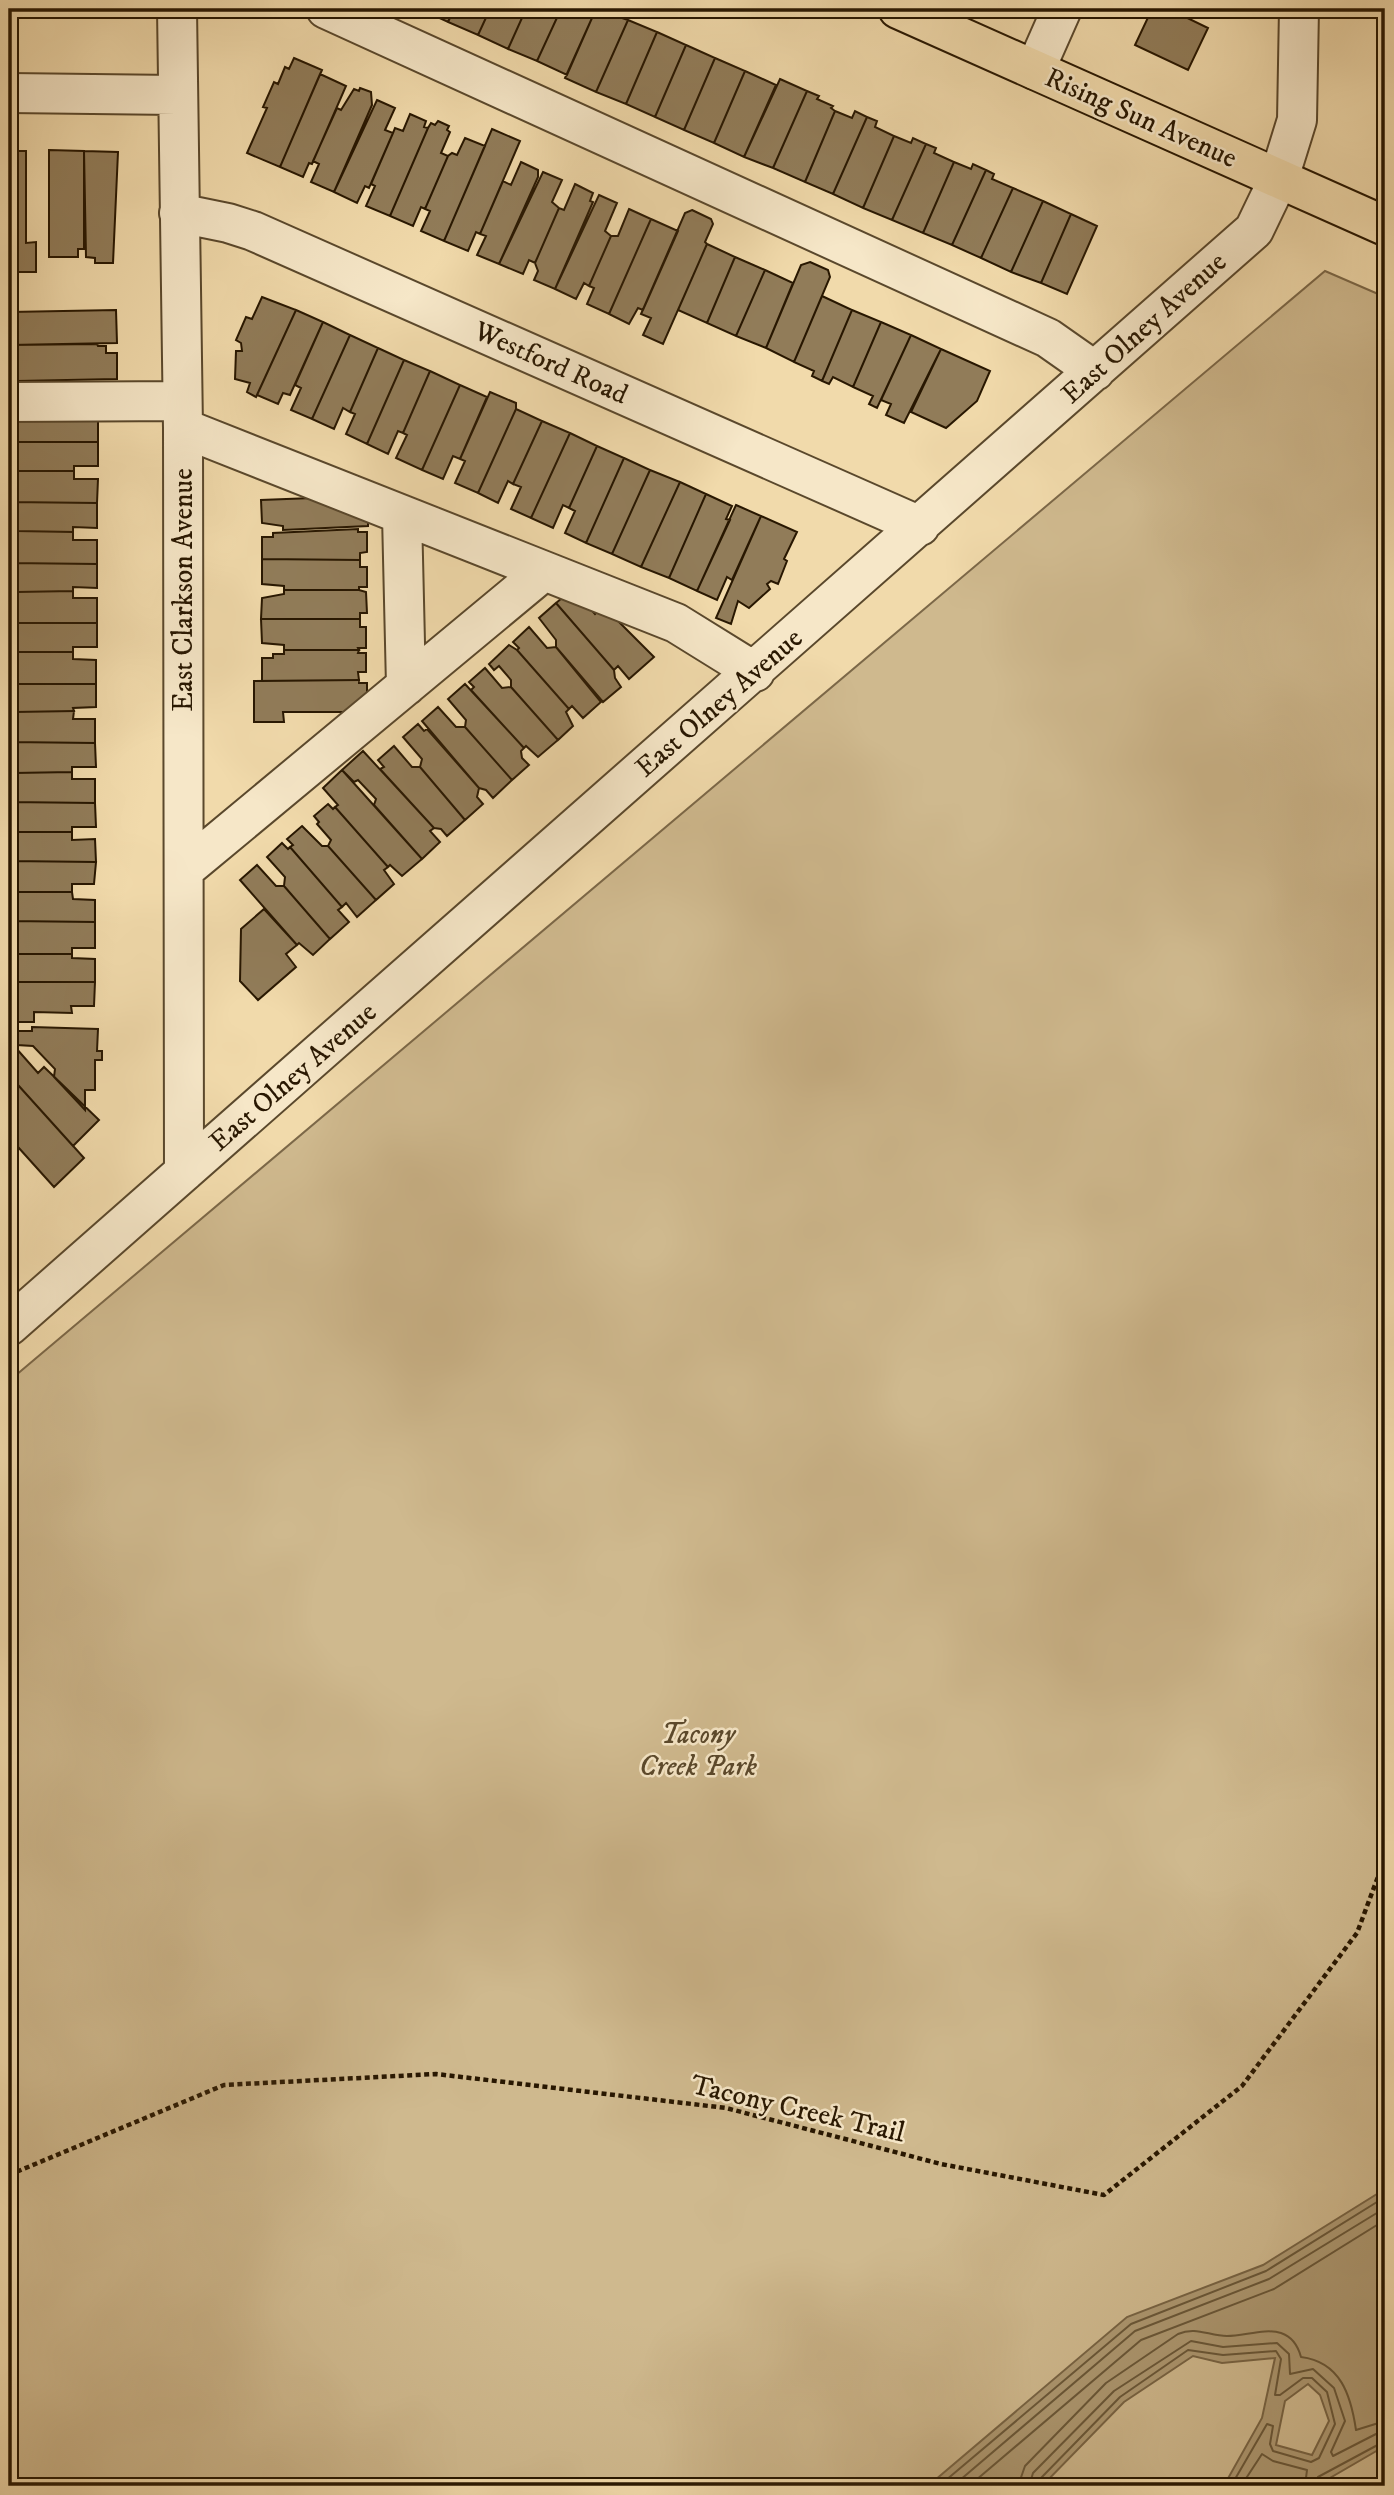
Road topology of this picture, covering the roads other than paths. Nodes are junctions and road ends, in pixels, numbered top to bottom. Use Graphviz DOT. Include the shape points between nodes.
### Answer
graph roads {
  1 [pos="177,9"];
  2 [pos="326,9"];
  3 [pos="898,9"];
  4 [pos="1062,9"];
  5 [pos="1299,9"];
  6 [pos="1035,71"];
  7 [pos="9,93"];
  8 [pos="176,95"];
  9 [pos="1279,178"];
  10 [pos="179,214"];
  11 [pos="1385,226"];
  12 [pos="1095,372"];
  13 [pos="9,402"];
  14 [pos="182,414"];
  15 [pos="402,515"];
  16 [pos="920,526"];
  17 [pos="544,571"];
  18 [pos="755,672"];
  19 [pos="406,686"];
  20 [pos="184,870"];
  21 [pos="184,1172"];
  22 [pos="9,1326"];
  1 -- 8 [label="street, East Clarkson Avenue"];
  2 -- 12 [label="street" via="1048,338"];
  3 -- 6 [label="main road, Rising Sun Avenue"];
  4 -- 6 [label="street"];
  5 -- 9 [label="street, East Olney Avenue" via="1297,120"];
  6 -- 9 [label="main road, Rising Sun Avenue"];
  7 -- 8 [label="street"];
  8 -- 10 [label="street, East Clarkson Avenue"];
  9 -- 11 [label="main road, Rising Sun Avenue"];
  9 -- 12 [label="street, East Olney Avenue" via="1254,230"];
  10 -- 14 [label="street, East Clarkson Avenue"];
  10 -- 16 [label="street, Westford Road" via="253,231"];
  12 -- 16 [label="street, East Olney Avenue"];
  13 -- 14 [label="street"];
  14 -- 15 [label="street"];
  14 -- 20 [label="street, East Clarkson Avenue"];
  15 -- 17 [label="street"];
  15 -- 19 [label="street"];
  16 -- 18 [label="street, East Olney Avenue"];
  17 -- 18 [label="street" via="676,623"];
  17 -- 19 [label="street"];
  18 -- 21 [label="street, East Olney Avenue"];
  19 -- 20 [label="street"];
  20 -- 21 [label="street, East Clarkson Avenue"];
  21 -- 22 [label="street, East Olney Avenue"];
}
